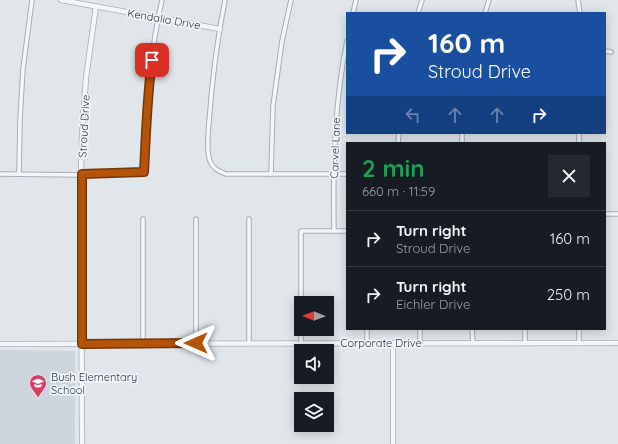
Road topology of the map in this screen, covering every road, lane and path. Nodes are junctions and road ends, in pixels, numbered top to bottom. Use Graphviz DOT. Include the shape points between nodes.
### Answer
graph roads {
  1 [pos="32,0"];
  2 [pos="61,0"];
  3 [pos="97,0"];
  4 [pos="162,0"];
  5 [pos="226,0"];
  6 [pos="291,0"];
  7 [pos="356,0"];
  8 [pos="422,0"];
  9 [pos="489,0"];
  10 [pos="578,0"];
  11 [pos="96,6"];
  12 [pos="353,12"];
  13 [pos="418,12"];
  14 [pos="485,12"];
  15 [pos="580,12"];
  16 [pos="158,18"];
  17 [pos="220,29"];
  18 [pos="346,46"];
  19 [pos="606,52"];
  20 [pos="611,52"];
  21 [pos="0,174"];
  22 [pos="19,174"];
  23 [pos="82,174"];
  24 [pos="271,174"];
  25 [pos="333,174"];
  26 [pos="346,174"];
  27 [pos="606,214"];
  28 [pos="618,214"];
  29 [pos="143,219"];
  30 [pos="196,219"];
  31 [pos="249,219"];
  32 [pos="334,231"];
  33 [pos="346,231"];
  34 [pos="301,296"];
  35 [pos="367,330"];
  36 [pos="420,330"];
  37 [pos="472,330"];
  38 [pos="525,330"];
  39 [pos="579,330"];
  40 [pos="301,336"];
  41 [pos="618,342"];
  42 [pos="143,343"];
  43 [pos="196,343"];
  44 [pos="249,343"];
  45 [pos="301,343"];
  46 [pos="367,343"];
  47 [pos="393,343"];
  48 [pos="420,343"];
  49 [pos="472,343"];
  50 [pos="525,343"];
  51 [pos="579,343"];
  52 [pos="0,344"];
  53 [pos="82,344"];
  54 [pos="82,444"];
  55 [pos="393,444"];
  1 -- 22 [label="street" via="23,68"];
  2 -- 11 [label="street, Kendalia Drive"];
  3 -- 11 [label="street, Stroud Drive"];
  4 -- 16 [label="street"];
  5 -- 17 [label="street"];
  6 -- 24 [label="street" via="282,41 273,106"];
  7 -- 12 [label="street"];
  8 -- 13 [label="street"];
  9 -- 14 [label="street"];
  10 -- 15 [label="street"];
  11 -- 16 [label="street, Kendalia Drive"];
  11 -- 23 [label="street, Stroud Drive" via="86,78"];
  16 -- 17 [label="street, Kendalia Drive"];
  16 -- 23 [label="street" via="150,74 144,172"];
  17 -- 24 [label="street" via="208,127 210,163 226,174"];
  18 -- 25 [label="street, Carvel Lane" via="336,113"];
  19 -- 20 [label="street"];
  21 -- 22 [label="street"];
  22 -- 23 [label="street"];
  23 -- 53 [label="street, Stroud Drive"];
  24 -- 25 [label="street"];
  25 -- 26 [label="street"];
  25 -- 32 [label="street, Carvel Lane"];
  27 -- 28 [label="street"];
  29 -- 42 [label="street"];
  30 -- 43 [label="street"];
  31 -- 44 [label="street"];
  32 -- 33 [label="street"];
  32 -- 34 [label="street" via="301,231"];
  35 -- 46 [label="street"];
  36 -- 48 [label="street"];
  37 -- 49 [label="street"];
  38 -- 50 [label="street"];
  39 -- 51 [label="street"];
  40 -- 45 [label="street"];
  41 -- 51 [label="street, Corporate Drive"];
  42 -- 43 [label="street, Corporate Drive"];
  42 -- 53 [label="street, Corporate Drive"];
  43 -- 44 [label="street, Corporate Drive"];
  44 -- 45 [label="street, Corporate Drive"];
  45 -- 46 [label="street, Corporate Drive"];
  46 -- 47 [label="street, Corporate Drive"];
  47 -- 48 [label="street, Corporate Drive"];
  47 -- 55 [label="street"];
  48 -- 49 [label="street, Corporate Drive"];
  49 -- 50 [label="street, Corporate Drive"];
  50 -- 51 [label="street, Corporate Drive"];
  52 -- 53 [label="street, Corporate Drive"];
  53 -- 54 [label="street, Stroud Drive"];
}
